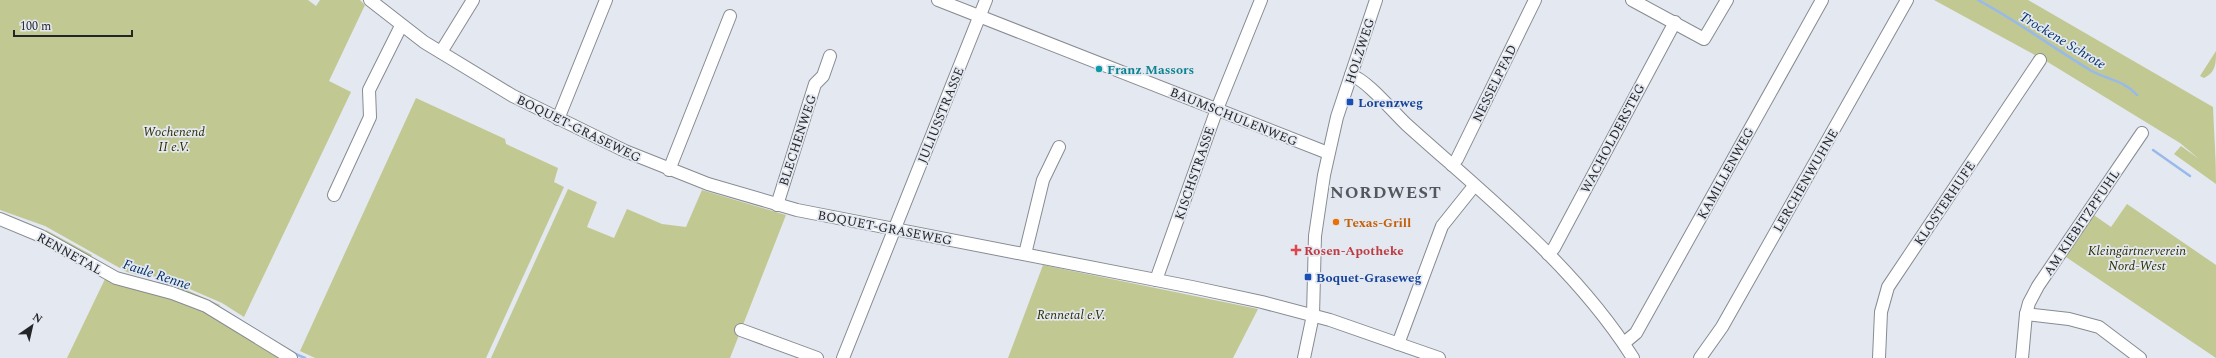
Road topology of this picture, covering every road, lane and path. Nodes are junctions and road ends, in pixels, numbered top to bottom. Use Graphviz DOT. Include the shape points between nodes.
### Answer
graph roads {
  1 [pos="370,0"];
  2 [pos="473,0"];
  3 [pos="606,0"];
  4 [pos="938,0"];
  5 [pos="986,0"];
  6 [pos="1261,0"];
  7 [pos="1376,0"];
  8 [pos="1535,0"];
  9 [pos="1632,0"];
  10 [pos="1727,0"];
  11 [pos="1822,0"];
  12 [pos="1907,0"];
  13 [pos="730,16"];
  14 [pos="979,16"];
  15 [pos="1675,22"];
  16 [pos="401,26"];
  17 [pos="441,52"];
  18 [pos="830,56"];
  19 [pos="2040,60"];
  20 [pos="1351,76"];
  21 [pos="1217,109"];
  22 [pos="558,119"];
  23 [pos="2142,133"];
  24 [pos="1059,147"];
  25 [pos="1328,153"];
  26 [pos="1452,165"];
  27 [pos="669,170"];
  28 [pos="1474,186"];
  29 [pos="334,195"];
  30 [pos="777,204"];
  31 [pos="0,220"];
  32 [pos="894,229"];
  33 [pos="1025,254"];
  34 [pos="1548,254"];
  35 [pos="1156,280"];
  36 [pos="2026,314"];
  37 [pos="1313,315"];
  38 [pos="741,330"];
  39 [pos="1624,343"];
  40 [pos="1404,350"];
  41 [pos="847,357"];
  42 [pos="291,358"];
  43 [pos="817,358"];
  44 [pos="1304,358"];
  45 [pos="1439,358"];
  46 [pos="1633,358"];
  47 [pos="1700,358"];
  48 [pos="1879,358"];
  49 [pos="2022,358"];
  50 [pos="2140,358"];
  1 -- 16 [label="street, BOQUET-GRASEWEG"];
  2 -- 17 [label="street"];
  3 -- 22 [label="street"];
  4 -- 14 [label="street, BAUMSCHULENWEG"];
  5 -- 14 [label="street, JULIUSSTRASSE"];
  6 -- 21 [label="street, KISCHSTRASSE"];
  7 -- 20 [label="street, HOLZWEG"];
  8 -- 26 [label="street, NESSELPFAD"];
  9 -- 15 [label="street"];
  10 -- 15 [label="street" via="1704,39"];
  11 -- 39 [label="street, KAMILLENWEG" via="1636,333"];
  12 -- 47 [label="street, LERCHENWUHNE" via="1722,327"];
  13 -- 27 [label="street"];
  14 -- 21 [label="street, BAUMSCHULENWEG"];
  14 -- 32 [label="street, JULIUSSTRASSE"];
  15 -- 34 [label="street, WACHOLDERSTEG" via="1554,248"];
  16 -- 17 [label="street, BOQUET-GRASEWEG"];
  16 -- 29 [label="street" via="369,90 370,117"];
  17 -- 22 [label="street, BOQUET-GRASEWEG" via="498,88"];
  18 -- 30 [label="street, BLECHENWEG" via="823,76 815,84"];
  19 -- 48 [label="street, KLOSTERHUFE" via="1888,287 1881,312"];
  20 -- 25 [label="street, HOLZWEG"];
  20 -- 26 [label="street" via="1362,80"];
  21 -- 25 [label="street, BAUMSCHULENWEG"];
  21 -- 35 [label="street, KISCHSTRASSE"];
  22 -- 27 [label="street, BOQUET-GRASEWEG"];
  23 -- 36 [label="street, AM KIEBITZPFUHL" via="2038,286"];
  24 -- 33 [label="street" via="1043,180"];
  25 -- 37 [label="street, HOLZWEG" via="1316,224"];
  26 -- 28 [label="street"];
  27 -- 30 [label="street, BOQUET-GRASEWEG"];
  28 -- 34 [label="street"];
  28 -- 40 [label="street" via="1442,226"];
  30 -- 32 [label="street, BOQUET-GRASEWEG"];
  31 -- 42 [label="street, RENNETAL" via="41,236 116,278 172,292 206,306"];
  32 -- 33 [label="street, BOQUET-GRASEWEG"];
  32 -- 41 [label="street, JULIUSSTRASSE"];
  33 -- 35 [label="street, BOQUET-GRASEWEG"];
  34 -- 39 [label="street" via="1598,307"];
  35 -- 37 [label="street, BOQUET-GRASEWEG"];
  36 -- 49 [label="street, AM KIEBITZPFUHL"];
  36 -- 50 [label="street" via="2069,319 2098,328"];
  37 -- 40 [label="street, BOQUET-GRASEWEG"];
  37 -- 44 [label="street, HOLZWEG"];
  38 -- 43 [label="street"];
  39 -- 46 [label="street"];
  40 -- 45 [label="street, BOQUET-GRASEWEG"];
}
